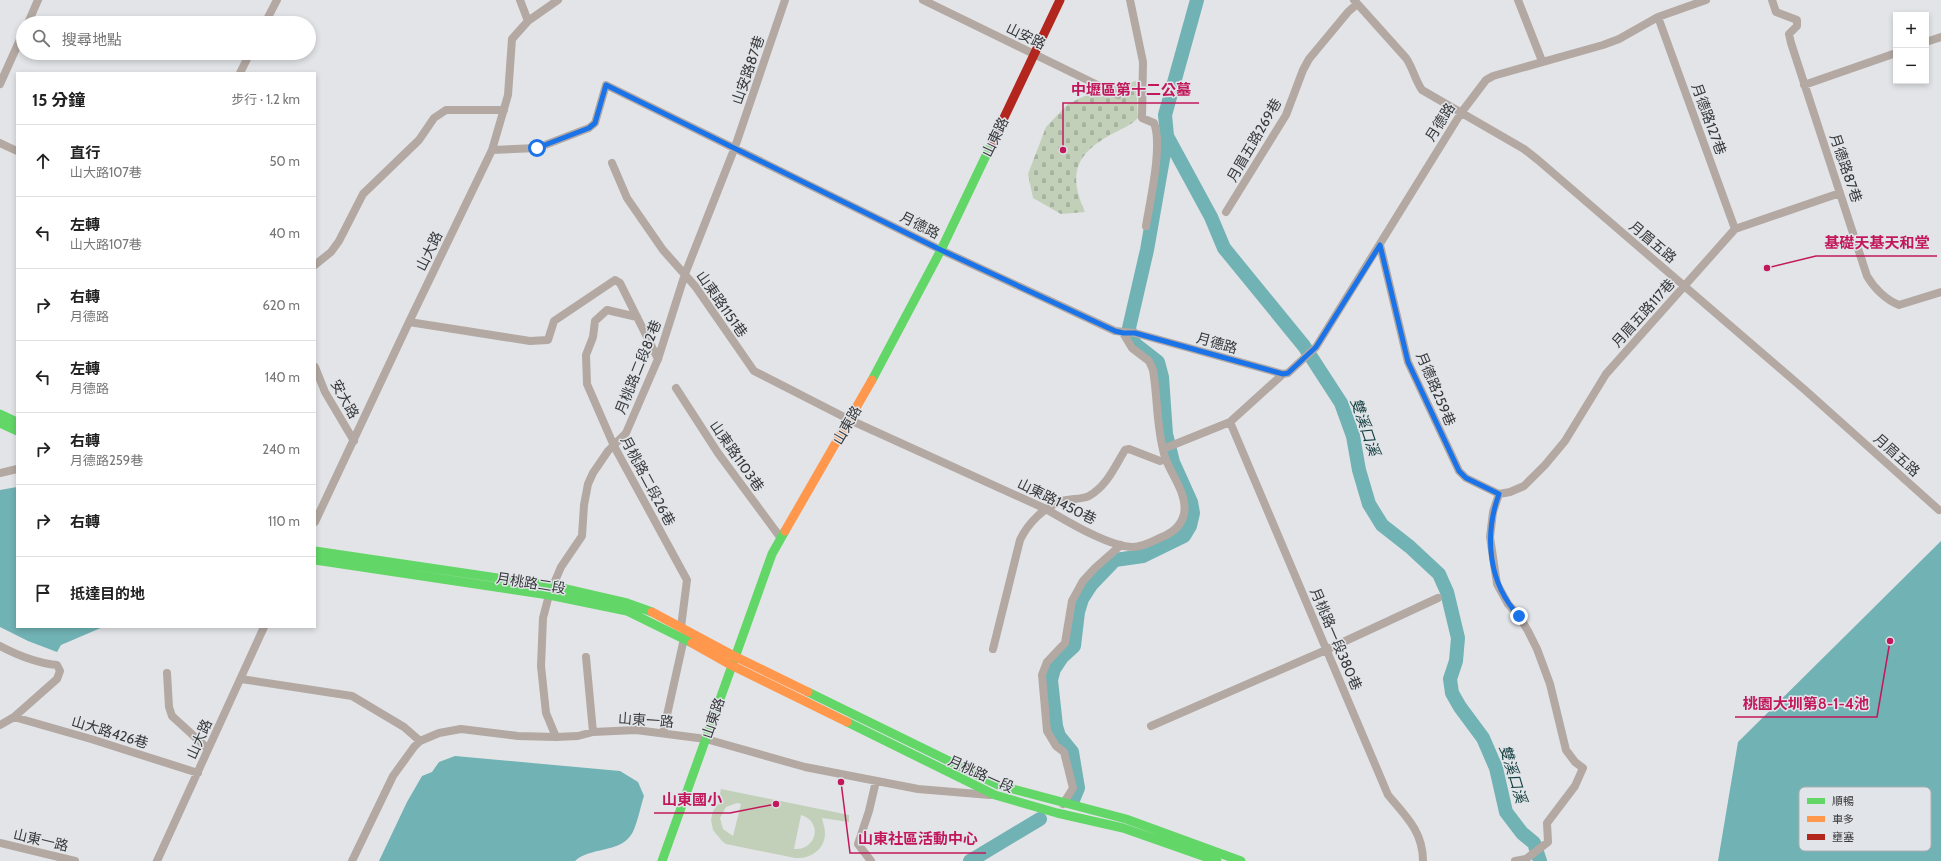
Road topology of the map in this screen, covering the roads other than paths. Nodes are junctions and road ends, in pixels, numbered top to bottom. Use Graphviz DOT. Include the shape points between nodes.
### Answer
graph roads {
  1 [pos="38,0"];
  2 [pos="277,0"];
  3 [pos="520,0"];
  4 [pos="558,0"];
  5 [pos="785,0"];
  6 [pos="923,0"];
  7 [pos="1060,0"];
  8 [pos="1130,0"];
  9 [pos="1518,0"];
  10 [pos="1706,0"];
  11 [pos="1772,0"];
  12 [pos="1356,2"];
  13 [pos="31,16"];
  14 [pos="269,16"];
  15 [pos="1658,17"];
  16 [pos="528,21"];
  17 [pos="1941,37"];
  18 [pos="1929,41"];
  19 [pos="16,49"];
  20 [pos="1893,54"];
  21 [pos="1034,55"];
  22 [pos="246,60"];
  23 [pos="1542,62"];
  24 [pos="240,72"];
  25 [pos="0,84"];
  26 [pos="1804,85"];
  27 [pos="1118,95"];
  28 [pos="504,110"];
  29 [pos="1461,113"];
  30 [pos="0,143"];
  31 [pos="736,147"];
  32 [pos="492,150"];
  33 [pos="16,151"];
  34 [pos="612,163"];
  35 [pos="1840,193"];
  36 [pos="1226,212"];
  37 [pos="1146,226"];
  38 [pos="1735,229"];
  39 [pos="1380,245"];
  40 [pos="941,250"];
  41 [pos="316,264"];
  42 [pos="685,274"];
  43 [pos="1684,286"];
  44 [pos="1941,292"];
  45 [pos="637,316"];
  46 [pos="409,322"];
  47 [pos="1123,333"];
  48 [pos="658,359"];
  49 [pos="316,370"];
  50 [pos="1283,374"];
  51 [pos="676,388"];
  52 [pos="0,414"];
  53 [pos="850,420"];
  54 [pos="16,422"];
  55 [pos="1230,422"];
  56 [pos="0,424"];
  57 [pos="16,431"];
  58 [pos="354,441"];
  59 [pos="614,446"];
  60 [pos="1163,449"];
  61 [pos="1166,459"];
  62 [pos="16,469"];
  63 [pos="0,473"];
  64 [pos="1499,494"];
  65 [pos="1046,509"];
  66 [pos="1939,510"];
  67 [pos="316,520"];
  68 [pos="780,537"];
  69 [pos="1121,545"];
  70 [pos="316,551"];
  71 [pos="316,560"];
  72 [pos="551,590"];
  73 [pos="1438,598"];
  74 [pos="264,628"];
  75 [pos="684,632"];
  76 [pos="0,646"];
  77 [pos="993,649"];
  78 [pos="1326,650"];
  79 [pos="586,657"];
  80 [pos="732,660"];
  81 [pos="167,673"];
  82 [pos="240,679"];
  83 [pos="14,717"];
  84 [pos="0,725"];
  85 [pos="1151,726"];
  86 [pos="594,732"];
  87 [pos="663,733"];
  88 [pos="556,737"];
  89 [pos="706,739"];
  90 [pos="420,741"];
  91 [pos="208,748"];
  92 [pos="198,773"];
  93 [pos="876,781"];
  94 [pos="998,785"];
  95 [pos="995,795"];
  96 [pos="1063,804"];
  97 [pos="0,843"];
  98 [pos="1205,852"];
  99 [pos="75,861"];
  100 [pos="157,861"];
  101 [pos="352,861"];
  102 [pos="662,861"];
  103 [pos="871,861"];
  104 [pos="1218,861"];
  105 [pos="1240,861"];
  106 [pos="1423,861"];
  107 [pos="1515,861"];
  1 -- 13 [label="street"];
  2 -- 14 [label="street"];
  3 -- 16 [label="street"];
  4 -- 16 [label="street, 山大路"];
  5 -- 31 [label="street, 山安路87巷"];
  6 -- 21 [label="street, 山安路"];
  7 -- 21 [label="street, 山東路"];
  8 -- 37 [label="street" via="1143,62 1142,118 1154,122 1157,129"];
  9 -- 23 [label="street"];
  10 -- 15 [label="street, 月德路"];
  11 -- 26 [label="street, 月德路87巷" via="1776,12 1797,20 1797,26 1789,34"];
  12 -- 29 [label="street, 月眉五路" via="1412,66 1422,90"];
  12 -- 36 [label="street, 月眉五路269巷" via="1309,59 1286,115"];
  15 -- 23 [label="street, 月德路" via="1608,43"];
  15 -- 38 [label="street, 月德路127巷"];
  16 -- 28 [label="street, 山大路" via="512,39 508,95"];
  17 -- 18 [label="street"];
  19 -- 25 [label="street"];
  20 -- 26 [label="street"];
  21 -- 27 [label="street, 山安路"];
  21 -- 40 [label="street, 山東路"];
  22 -- 24 [label="street"];
  23 -- 29 [label="street, 月德路" via="1486,80"];
  26 -- 35 [label="street, 月德路87巷"];
  28 -- 32 [label="street, 山大路"];
  28 -- 41 [label="street" via="446,110 434,118 419,140 364,194 331,252"];
  29 -- 39 [label="street, 月德路"];
  29 -- 43 [label="street, 月眉五路" via="1524,149"];
  30 -- 33 [label="street"];
  31 -- 32 [label="street, 月德路" via="606,85 595,123 589,128 537,148"];
  31 -- 40 [label="street, 月德路"];
  31 -- 42 [label="street, 月桃路二段82巷"];
  32 -- 46 [label="street, 山大路"];
  34 -- 42 [label="street, 山東路1151巷" via="627,198 663,250"];
  35 -- 38 [label="street, 月眉五路117巷"];
  35 -- 44 [label="street, 月德路87巷" via="1872,285 1892,303 1899,305"];
  38 -- 43 [label="street, 月眉五路117巷"];
  39 -- 50 [label="street, 月德路" via="1316,347 1288,373"];
  39 -- 64 [label="street, 月德路259巷" via="1408,362 1459,471 1466,478"];
  40 -- 47 [label="street, 月德路"];
  40 -- 53 [label="street, 山東路"];
  42 -- 48 [label="street, 月桃路二段82巷"];
  42 -- 53 [label="street, 山東路1151巷" via="754,372"];
  43 -- 64 [label="street, 月眉五路117巷" via="1606,374 1565,441 1545,465 1524,486"];
  43 -- 66 [label="street, 月眉五路"];
  45 -- 46 [label="street" via="620,283 615,280 554,322 548,340 530,340"];
  45 -- 48 [label="street"];
  45 -- 59 [label="street, 月桃路二段26巷" via="607,310 596,321 586,355 587,384"];
  46 -- 58 [label="street, 山大路"];
  47 -- 50 [label="street, 月德路" via="1135,333"];
  47 -- 60 [label="street, 山東路1450巷" via="1132,348 1149,362 1153,370 1159,437"];
  48 -- 59 [label="street, 月桃路二段82巷" via="626,433"];
  49 -- 58 [label="street, 安大路" via="325,392"];
  50 -- 55 [label="street"];
  51 -- 68 [label="street, 山東路1103巷" via="718,453"];
  52 -- 54 [label="street"];
  53 -- 65 [label="street, 山東路1450巷"];
  53 -- 68 [label="street, 山東路"];
  55 -- 60 [label="street"];
  55 -- 78 [label="street, 月桃路一段380巷"];
  56 -- 57 [label="street"];
  58 -- 67 [label="street, 山大路"];
  59 -- 72 [label="street, 月桃路二段82巷" via="601,461 588,484 582,536 561,568"];
  59 -- 75 [label="street, 月桃路二段26巷" via="687,580"];
  60 -- 61 [label="street, 山東路1450巷"];
  61 -- 65 [label="street" via="1160,461 1129,449 1125,450 1112,474 1089,496 1062,501"];
  61 -- 69 [label="street, 山東路1450巷" via="1184,501 1184,514 1180,524 1173,532 1146,545"];
  62 -- 63 [label="street"];
  64 -- 107 [label="street" via="1493,512 1490,537 1497,584 1537,649 1550,684 1566,750 1583,768 1575,786 1547,823 1548,842 1526,859"];
  65 -- 69 [label="street, 山東路1450巷" via="1069,523"];
  65 -- 77 [label="street" via="1038,515 1020,540"];
  68 -- 80 [label="street, 山東路"];
  69 -- 96 [label="street" via="1083,581 1072,601 1066,643 1047,662 1042,675 1047,731 1056,746 1064,752 1073,788"];
  70 -- 72 [label="street, 月桃路二段"];
  71 -- 72 [label="street, 月桃路二段"];
  72 -- 75 [label="street, 月桃路二段" via="627,603 646,609"];
  72 -- 88 [label="street, 月桃路二段82巷" via="543,618 541,666 546,713"];
  73 -- 78 [label="street"];
  74 -- 82 [label="street, 山大路"];
  75 -- 80 [label="street, 月桃路二段"];
  75 -- 87 [label="street, 月桃路二段26巷"];
  76 -- 83 [label="street" via="24,658 58,665 60,671 57,679"];
  78 -- 85 [label="street"];
  78 -- 106 [label="street, 月桃路一段380巷" via="1388,795 1411,822 1423,846"];
  79 -- 86 [label="street"];
  80 -- 89 [label="street, 山東路"];
  80 -- 94 [label="street, 月桃路一段"];
  80 -- 95 [label="street, 月桃路一段"];
  81 -- 91 [label="street" via="172,716"];
  82 -- 90 [label="street" via="352,696 404,727"];
  82 -- 91 [label="street, 山大路"];
  83 -- 84 [label="street"];
  83 -- 92 [label="street, 山大路426巷"];
  86 -- 87 [label="street, 山東一路" via="636,730"];
  86 -- 88 [label="street, 山東一路"];
  87 -- 89 [label="street, 山東一路"];
  88 -- 90 [label="street, 山東一路" via="518,736 462,729"];
  89 -- 93 [label="street, 山東一路" via="806,767"];
  89 -- 102 [label="street, 山東路"];
  90 -- 101 [label="street, 山東一路" via="402,761 393,776"];
  91 -- 92 [label="street, 山大路"];
  92 -- 100 [label="street, 山大路"];
  93 -- 95 [label="street, 山東一路" via="918,789"];
  93 -- 103 [label="street" via="858,844"];
  94 -- 95 [label="street"];
  94 -- 96 [label="street, 月桃路一段"];
  95 -- 98 [label="street, 月桃路一段"];
  96 -- 98 [label="street, 月桃路一段" via="1126,819"];
  97 -- 99 [label="street, 山東一路"];
  98 -- 104 [label="street, 月桃路一段"];
  98 -- 105 [label="street, 月桃路一段"];
}
